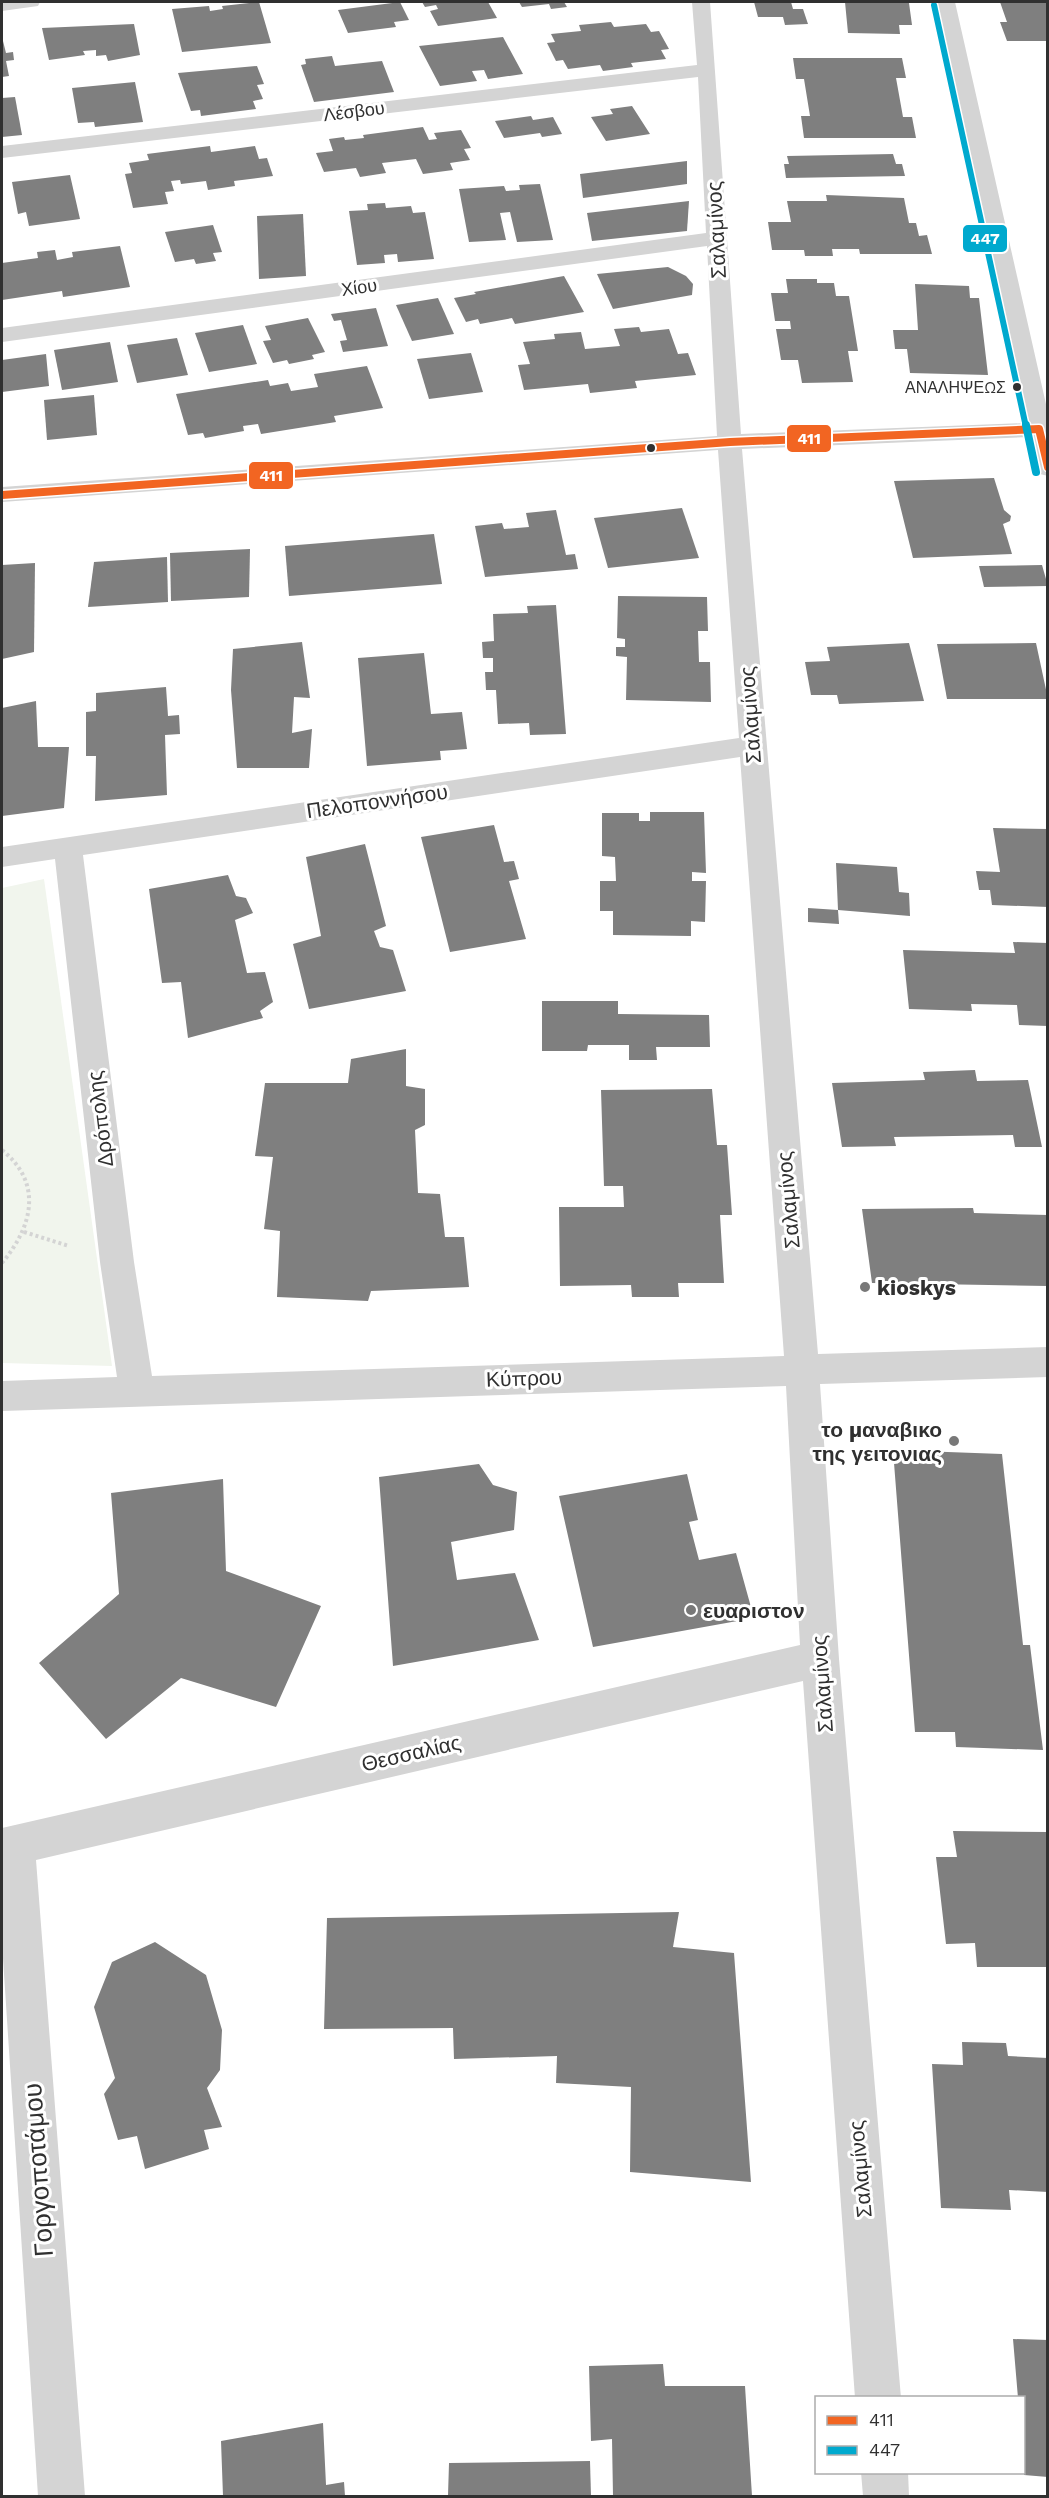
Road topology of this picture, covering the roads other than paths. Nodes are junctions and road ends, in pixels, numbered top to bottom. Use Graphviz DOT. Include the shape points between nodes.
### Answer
graph roads {
  1 [pos="31,2"];
  2 [pos="701,2"];
  3 [pos="946,2"];
  4 [pos="2,4"];
  5 [pos="708,70"];
  6 [pos="2,152"];
  7 [pos="717,238"];
  8 [pos="2,335"];
  9 [pos="1043,429"];
  10 [pos="730,442"];
  11 [pos="1047,469"];
  12 [pos="2,495"];
  13 [pos="752,746"];
  14 [pos="68,846"];
  15 [pos="2,857"];
  16 [pos="1047,1362"];
  17 [pos="802,1369"];
  18 [pos="137,1392"];
  19 [pos="2,1396"];
  20 [pos="820,1659"];
  21 [pos="8,1846"];
  22 [pos="878,2396"];
  23 [pos="884,2474"];
  24 [pos="61,2496"];
  25 [pos="886,2496"];
  1 -- 4 [label="street"];
  2 -- 5 [label="street, Σαλαμίνος"];
  3 -- 9 [label="street"];
  5 -- 6 [label="street, Λέσβου"];
  5 -- 7 [label="street, Σαλαμίνος"];
  7 -- 8 [label="street, Χίου"];
  7 -- 10 [label="street, Σαλαμίνος"];
  9 -- 10 [label="street"];
  9 -- 11 [label="street"];
  10 -- 12 [label="street"];
  10 -- 13 [label="street, Σαλαμίνος"];
  13 -- 14 [label="street, Πελοποννήσου"];
  13 -- 17 [label="street, Σαλαμίνος"];
  14 -- 15 [label="street, Πελοποννήσου"];
  14 -- 18 [label="street, Δρόπολης" via="116,1250"];
  16 -- 17 [label="street, Κύπρου"];
  17 -- 18 [label="street, Κύπρου"];
  17 -- 20 [label="street, Σαλαμίνος"];
  18 -- 19 [label="street, Κύπρου"];
  20 -- 21 [label="street, Θεσσαλίας"];
  20 -- 22 [label="street, Σαλαμίνος"];
  21 -- 24 [label="street, Γοργοποτάμου"];
  23 -- 25 [label="street"];
}
